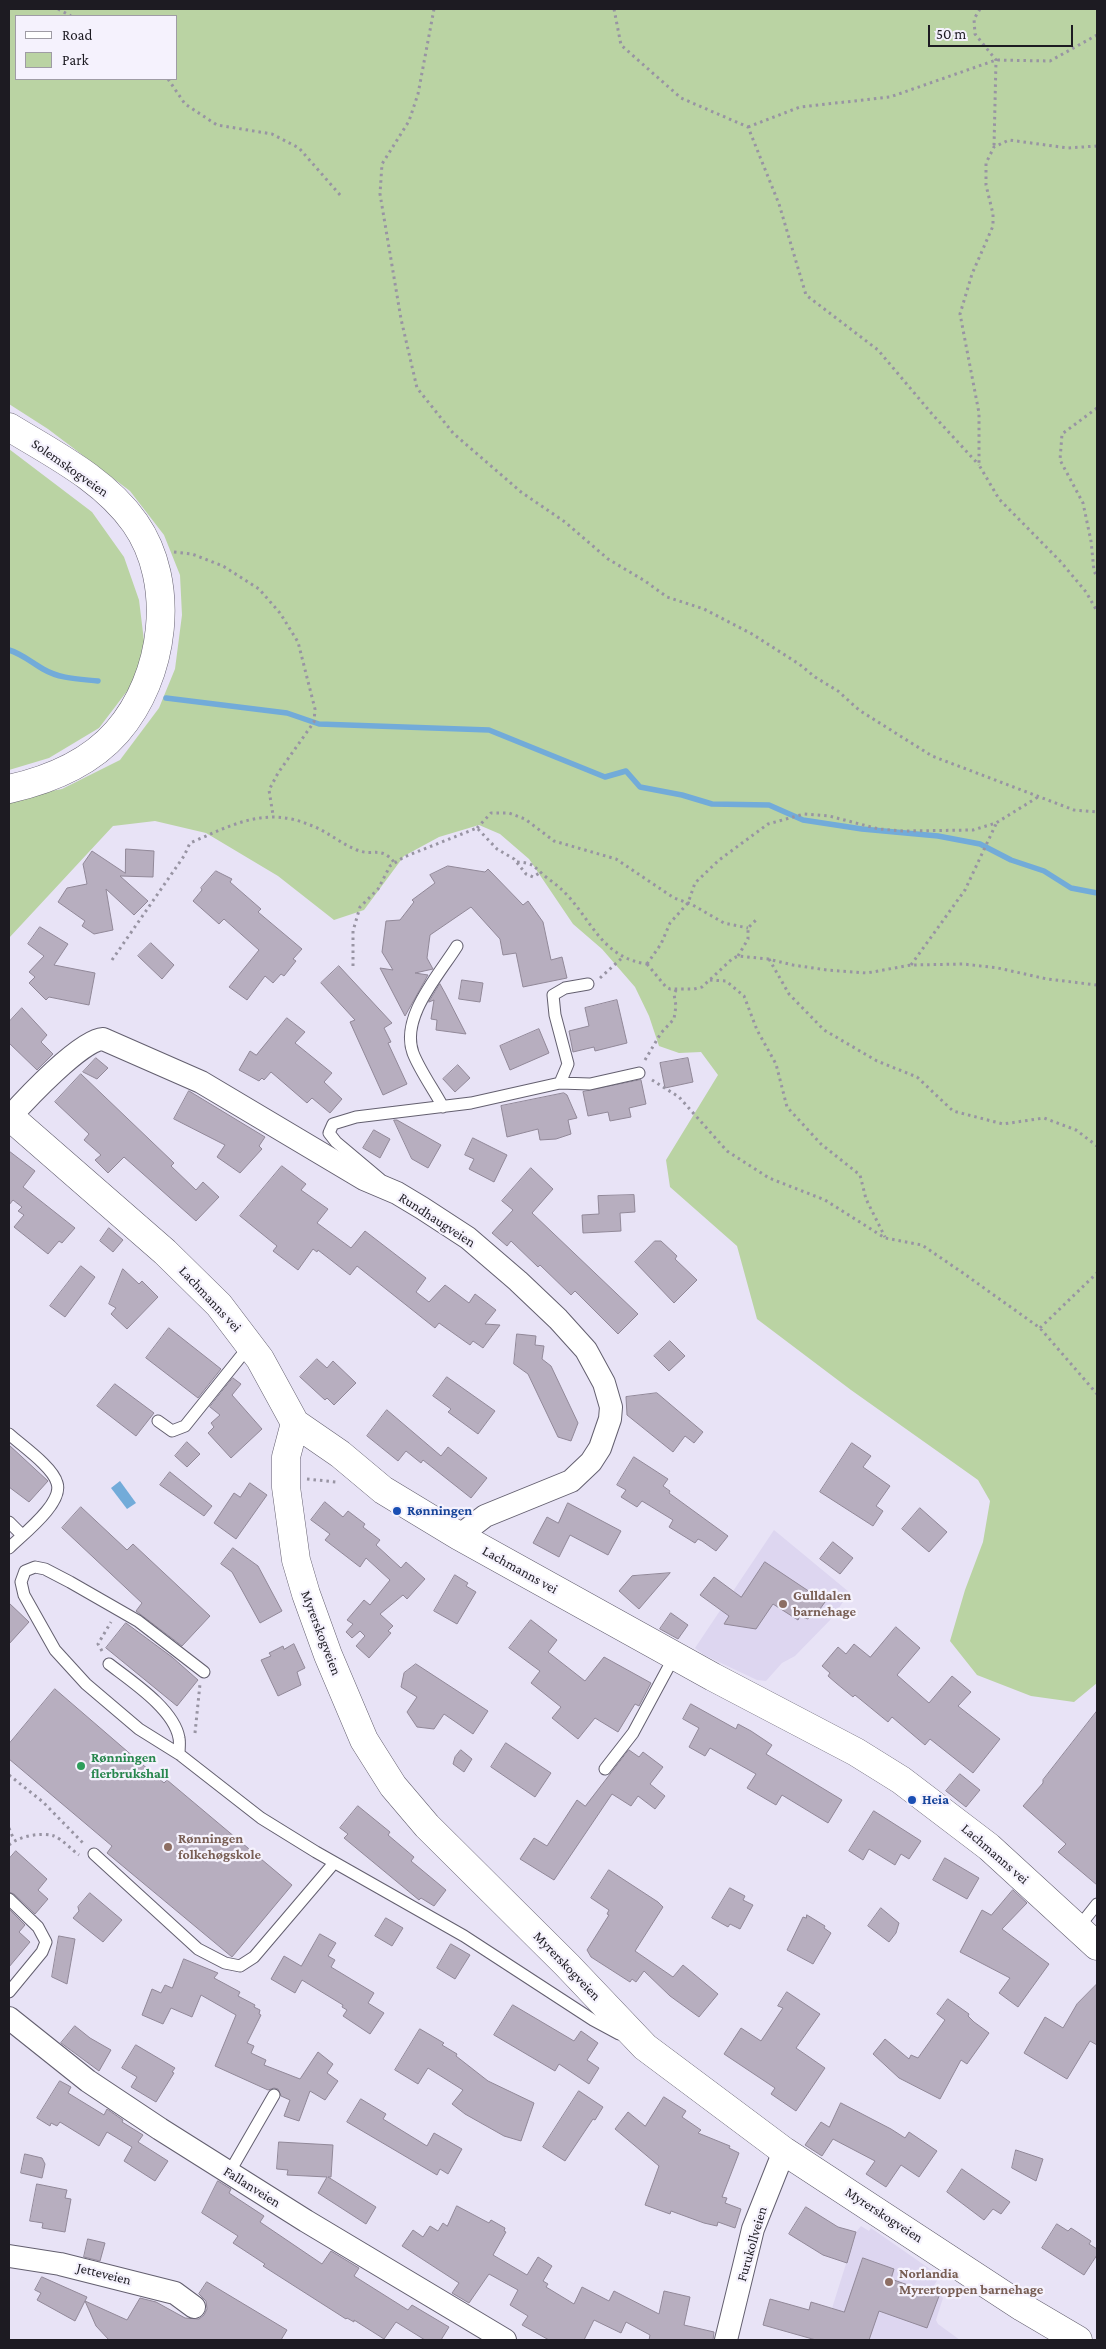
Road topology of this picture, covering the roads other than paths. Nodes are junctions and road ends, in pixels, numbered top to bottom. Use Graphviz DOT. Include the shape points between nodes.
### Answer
graph roads {
  1 [pos="9,426"];
  2 [pos="9,790"];
  3 [pos="457,946"];
  4 [pos="588,984"];
  5 [pos="639,1073"];
  6 [pos="560,1082"];
  7 [pos="443,1107"];
  8 [pos="9,1116"];
  9 [pos="397,1193"];
  10 [pos="250,1345"];
  11 [pos="158,1421"];
  12 [pos="295,1423"];
  13 [pos="9,1434"];
  14 [pos="9,1522"];
  15 [pos="22,1535"];
  16 [pos="459,1536"];
  17 [pos="9,1548"];
  18 [pos="675,1655"];
  19 [pos="107,1659"];
  20 [pos="204,1672"];
  21 [pos="179,1754"];
  22 [pos="605,1768"];
  23 [pos="94,1854"];
  24 [pos="334,1863"];
  25 [pos="9,1899"];
  26 [pos="1097,1904"];
  27 [pos="1088,1937"];
  28 [pos="9,1992"];
  29 [pos="9,2018"];
  30 [pos="645,2047"];
  31 [pos="274,2095"];
  32 [pos="784,2150"];
  33 [pos="229,2172"];
  34 [pos="9,2256"];
  35 [pos="194,2307"];
  36 [pos="505,2340"];
  37 [pos="726,2340"];
  38 [pos="1078,2340"];
  1 -- 2 [label="street, Solemskogveien" via="83,474 129,515 149,549 159,586 159,631 150,674 132,711 117,732 81,762 52,777"];
  3 -- 7 [label="lane" via="412,1019 410,1038 414,1054"];
  4 -- 6 [label="lane" via="565,988 553,995 568,1064"];
  5 -- 6 [label="lane" via="590,1084"];
  6 -- 7 [label="lane"];
  7 -- 9 [label="lane" via="333,1124 329,1134 336,1142"];
  8 -- 9 [label="street, Rundhaugveien" via="74,1055 96,1040 103,1039 201,1082 364,1180"];
  8 -- 10 [label="street, Lachmanns vei" via="184,1269 219,1305"];
  9 -- 16 [label="street, Rundhaugveien" via="468,1238 558,1319 586,1350 608,1393 610,1419 606,1434 600,1448 579,1474 560,1487 484,1516"];
  10 -- 11 [label="lane" via="185,1426 172,1431"];
  10 -- 12 [label="street, Lachmanns vei"];
  12 -- 16 [label="street, Lachmanns vei" via="340,1454 383,1490"];
  12 -- 30 [label="street, Myrerskogveien" via="286,1470 296,1560 328,1655 364,1740 392,1786 427,1826"];
  13 -- 15 [label="lane" via="48,1469 58,1483 52,1506"];
  14 -- 15 [label="lane"];
  15 -- 17 [label="lane"];
  16 -- 18 [label="street, Lachmanns vei"];
  18 -- 22 [label="lane" via="633,1733"];
  18 -- 27 [label="street, Lachmanns vei" via="901,1780 989,1847"];
  19 -- 21 [label="lane" via="170,1718 179,1738"];
  20 -- 21 [label="lane" via="120,1610 45,1569 35,1567 25,1571 21,1582 24,1596 55,1650 86,1684 139,1729"];
  21 -- 24 [label="lane" via="261,1818"];
  23 -- 24 [label="lane" via="198,1949 225,1964 240,1966 254,1957"];
  24 -- 30 [label="lane" via="464,1936 593,2020"];
  25 -- 28 [label="lane" via="38,1927 46,1942 42,1952"];
  26 -- 27 [label="lane"];
  29 -- 33 [label="street, Fallanveien" via="88,2081"];
  30 -- 32 [label="street, Myrerskogveien"];
  31 -- 33 [label="lane"];
  32 -- 37 [label="street, Furukollveien" via="754,2229"];
  32 -- 38 [label="street, Myrerskogveien" via="1022,2307"];
  33 -- 36 [label="street, Fallanveien"];
  34 -- 35 [label="street, Jetteveien" via="60,2264 175,2293"];
}
